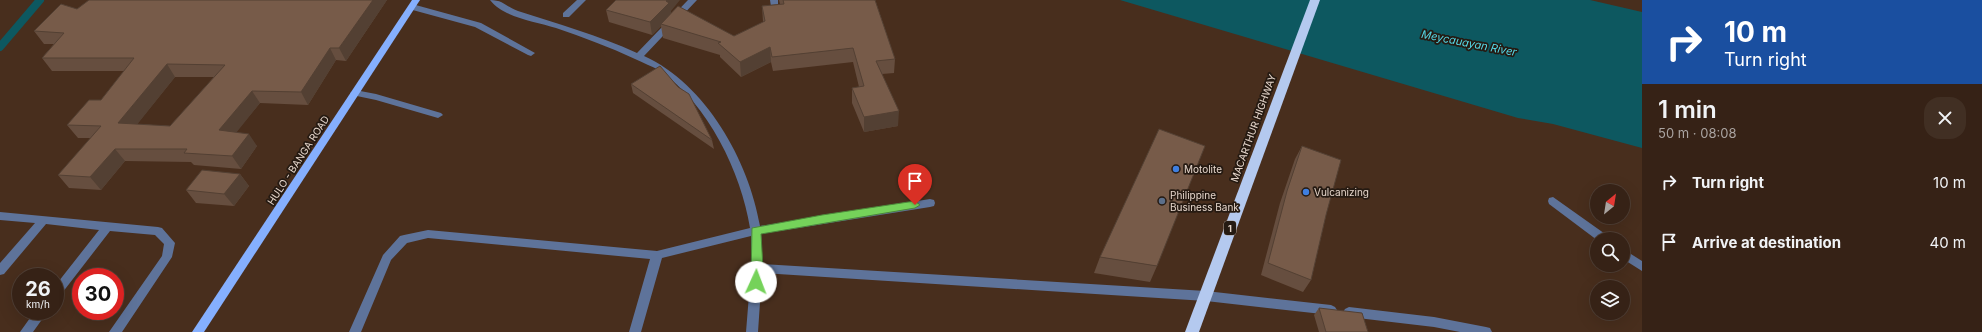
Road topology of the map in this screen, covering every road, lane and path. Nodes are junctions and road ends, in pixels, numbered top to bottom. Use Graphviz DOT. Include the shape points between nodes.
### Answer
graph roads {
  1 [pos="494,0"];
  2 [pos="582,0"];
  3 [pos="693,0"];
  4 [pos="774,0"];
  5 [pos="1315,0"];
  6 [pos="414,3"];
  7 [pos="775,11"];
  8 [pos="566,16"];
  9 [pos="531,53"];
  10 [pos="638,57"];
  11 [pos="355,93"];
  12 [pos="438,115"];
  13 [pos="1553,201"];
  14 [pos="930,202"];
  15 [pos="0,216"];
  16 [pos="44,220"];
  17 [pos="106,226"];
  18 [pos="756,231"];
  19 [pos="1595,232"];
  20 [pos="657,255"];
  21 [pos="1630,258"];
  22 [pos="1642,267"];
  23 [pos="758,268"];
  24 [pos="0,272"];
  25 [pos="64,282"];
  26 [pos="1206,296"];
  27 [pos="35,320"];
  28 [pos="26,332"];
  29 [pos="115,332"];
  30 [pos="198,332"];
  31 [pos="355,332"];
  32 [pos="635,332"];
  33 [pos="752,332"];
  34 [pos="1192,332"];
  35 [pos="1486,332"];
  1 -- 10 [label="street" via="513,12 574,30"];
  2 -- 8 [label="street"];
  3 -- 10 [label="street"];
  4 -- 7 [label="street"];
  5 -- 26 [label="highway, MACARTHUR HIGHWAY / 1"];
  6 -- 9 [label="street" via="478,24"];
  6 -- 11 [label="main road, HULO - BANGA ROAD"];
  10 -- 18 [label="street" via="664,70 680,84 715,126 740,173 752,206"];
  11 -- 12 [label="street"];
  11 -- 30 [label="main road, HULO - BANGA ROAD"];
  13 -- 19 [label="street"];
  14 -- 18 [label="street"];
  15 -- 16 [label="street"];
  16 -- 17 [label="street"];
  16 -- 24 [label="street"];
  17 -- 25 [label="street"];
  17 -- 29 [label="street" via="158,231 170,243 166,257"];
  18 -- 20 [label="street"];
  18 -- 23 [label="street"];
  20 -- 31 [label="street" via="428,234 404,239 387,258"];
  20 -- 32 [label="street"];
  21 -- 22 [label="street"];
  23 -- 26 [label="street"];
  23 -- 33 [label="street"];
  26 -- 34 [label="highway, MACARTHUR HIGHWAY / 1"];
  26 -- 35 [label="street" via="1434,322"];
  27 -- 28 [label="street"];
}
